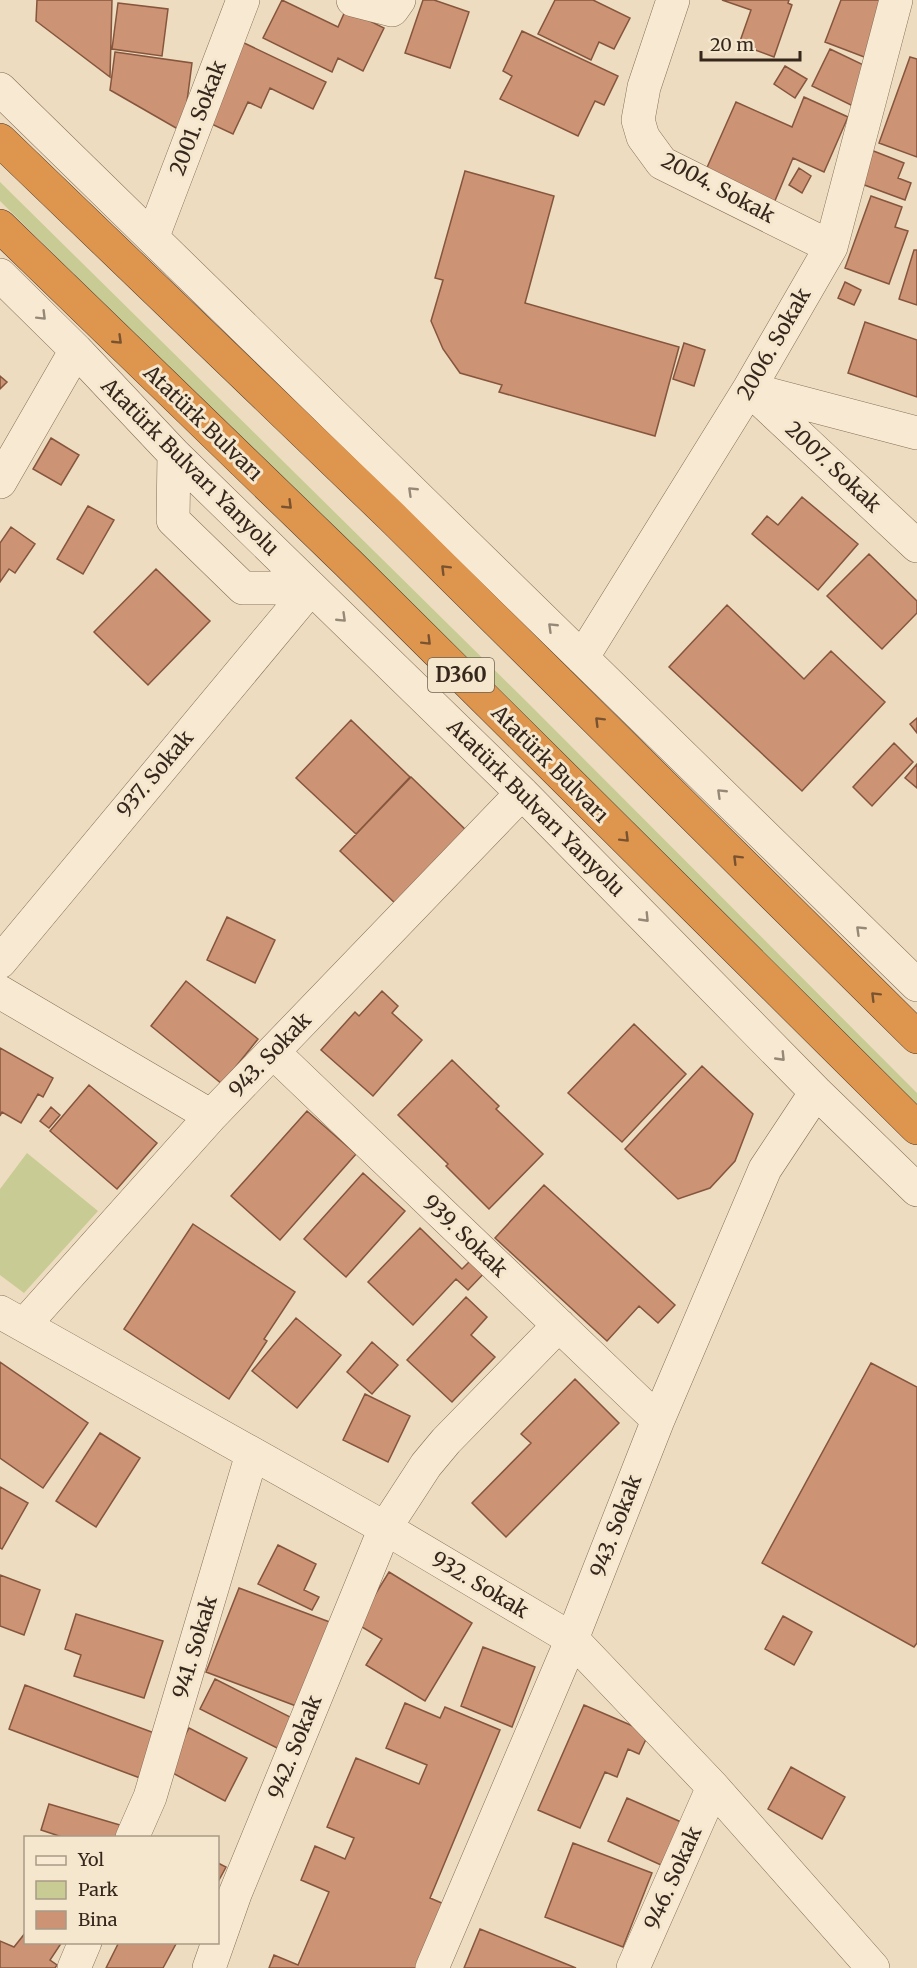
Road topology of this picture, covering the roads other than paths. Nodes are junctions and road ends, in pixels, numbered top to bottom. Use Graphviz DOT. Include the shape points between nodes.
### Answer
graph roads {
  1 [pos="243,0"];
  2 [pos="353,0"];
  3 [pos="399,0"];
  4 [pos="673,0"];
  5 [pos="896,0"];
  6 [pos="0,88"];
  7 [pos="0,140"];
  8 [pos="0,226"];
  9 [pos="153,237"];
  10 [pos="831,247"];
  11 [pos="0,275"];
  12 [pos="76,350"];
  13 [pos="748,389"];
  14 [pos="917,434"];
  15 [pos="174,454"];
  16 [pos="0,482"];
  17 [pos="917,546"];
  18 [pos="311,588"];
  19 [pos="582,658"];
  20 [pos="522,793"];
  21 [pos="0,962"];
  22 [pos="917,986"];
  23 [pos="0,992"];
  24 [pos="917,1037"];
  25 [pos="273,1052"];
  26 [pos="816,1092"];
  27 [pos="212,1116"];
  28 [pos="917,1128"];
  29 [pos="917,1190"];
  30 [pos="12,1318"];
  31 [pos="559,1325"];
  32 [pos="658,1420"];
  33 [pos="252,1454"];
  34 [pos="385,1528"];
  35 [pos="572,1639"];
  36 [pos="713,1787"];
  37 [pos="133,1836"];
  38 [pos="219,1940"];
  39 [pos="84,1944"];
  40 [pos="217,1944"];
  41 [pos="74,1968"];
  42 [pos="209,1968"];
  43 [pos="432,1968"];
  44 [pos="633,1968"];
  45 [pos="873,1968"];
  1 -- 9 [label="street, 2001. Sokak"];
  2 -- 3 [label="street" via="392,10"];
  4 -- 10 [label="street, 2004. Sokak" via="644,87 638,120 642,137 662,163"];
  5 -- 10 [label="street, 2006. Sokak"];
  6 -- 9 [label="street"];
  24 -- 7 [label="highway, D360, one-way" via="392,517"];
  8 -- 28 [label="highway, Atatürk Bulvarı / D360, one-way" via="348,563"];
  19 -- 9 [label="street, one-way"];
  10 -- 13 [label="street, 2006. Sokak"];
  11 -- 12 [label="street, Atatürk Bulvarı Yanyolu, one-way"];
  12 -- 15 [label="street, Atatürk Bulvarı Yanyolu"];
  12 -- 16 [label="street"];
  13 -- 14 [label="street"];
  13 -- 17 [label="street, 2007. Sokak"];
  13 -- 19 [label="street, 2006. Sokak"];
  15 -- 18 [label="street, Atatürk Bulvarı Yanyolu"];
  15 -- 18 [label="street" via="173,520 243,588"];
  18 -- 20 [label="street, Atatürk Bulvarı Yanyolu, one-way"];
  18 -- 21 [label="street, 937. Sokak"];
  22 -- 19 [label="street, one-way"];
  20 -- 25 [label="street, 943. Sokak"];
  20 -- 26 [label="street, Atatürk Bulvarı Yanyolu, one-way"];
  23 -- 27 [label="street"];
  25 -- 27 [label="street, 943. Sokak"];
  25 -- 31 [label="street, 939. Sokak"];
  26 -- 29 [label="street, Atatürk Bulvarı Yanyolu"];
  26 -- 32 [label="street, 943. Sokak" via="765,1169"];
  27 -- 30 [label="street, 943. Sokak"];
  30 -- 33 [label="street, 932. Sokak"];
  31 -- 32 [label="street, 939. Sokak"];
  31 -- 34 [label="street, 942. Sokak" via="446,1441"];
  32 -- 35 [label="street, 943. Sokak"];
  33 -- 34 [label="street, 932. Sokak"];
  33 -- 37 [label="street, 941. Sokak" via="150,1797"];
  34 -- 35 [label="street, 932. Sokak"];
  34 -- 38 [label="street, 942. Sokak"];
  35 -- 36 [label="street, 932. Sokak"];
  35 -- 43 [label="street, 943. Sokak"];
  36 -- 44 [label="street, 946. Sokak"];
  36 -- 45 [label="street, 932. Sokak"];
  39 -- 41 [label="street"];
  40 -- 42 [label="street, 942. Sokak"];
}
